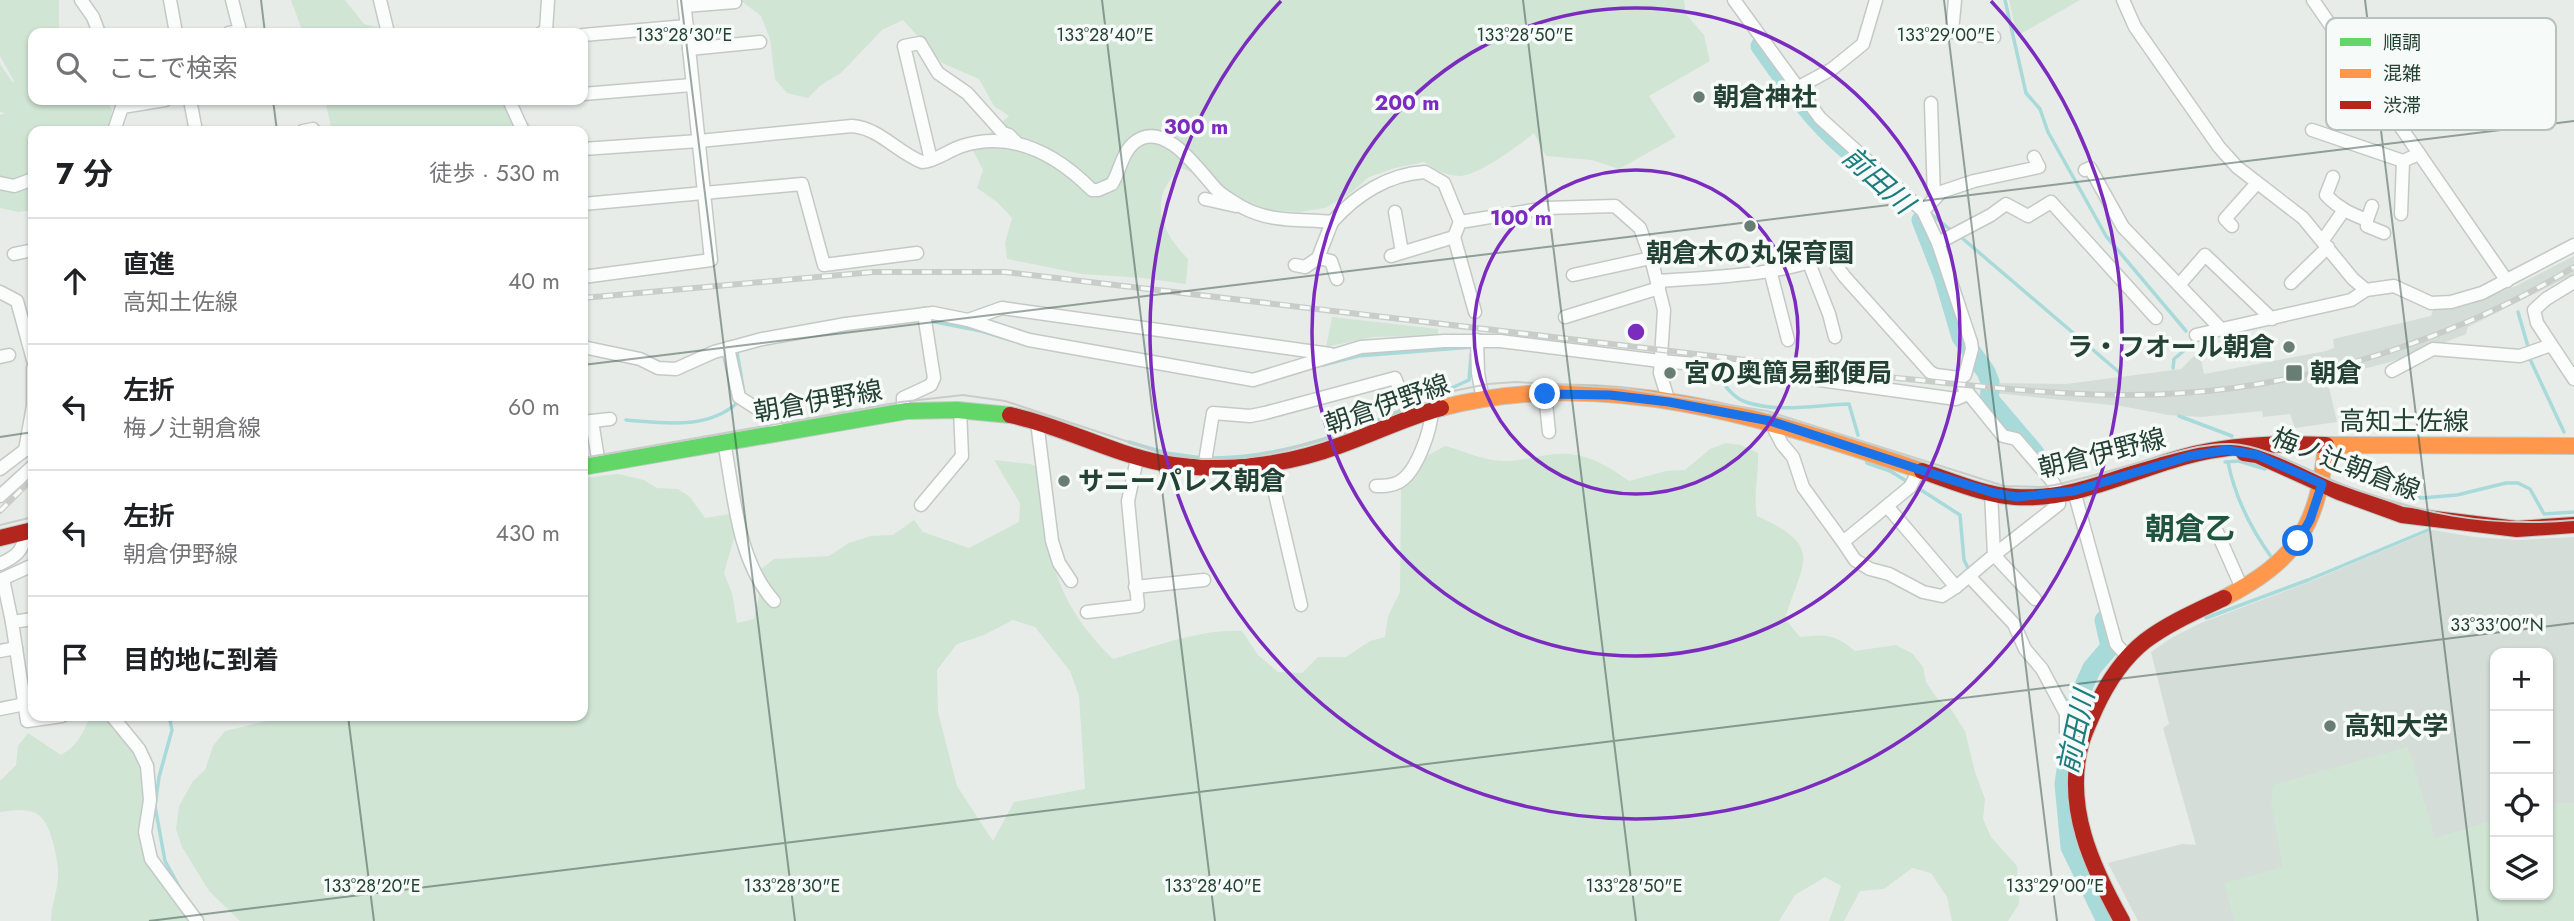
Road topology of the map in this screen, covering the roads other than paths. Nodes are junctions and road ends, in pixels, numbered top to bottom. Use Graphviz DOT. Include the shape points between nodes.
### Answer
graph roads {
  1 [pos="81,0"];
  2 [pos="170,0"];
  3 [pos="232,0"];
  4 [pos="380,0"];
  5 [pos="548,0"];
  6 [pos="1734,0"];
  7 [pos="1877,0"];
  8 [pos="1955,0"];
  9 [pos="2123,0"];
  10 [pos="2313,0"];
  11 [pos="735,2"];
  12 [pos="685,3"];
  13 [pos="2326,19"];
  14 [pos="687,26"];
  15 [pos="97,28"];
  16 [pos="175,28"];
  17 [pos="239,28"];
  18 [pos="387,28"];
  19 [pos="546,28"];
  20 [pos="588,35"];
  21 [pos="1994,37"];
  22 [pos="760,42"];
  23 [pos="689,49"];
  24 [pos="692,85"];
  25 [pos="1797,88"];
  26 [pos="588,94"];
  27 [pos="1931,103"];
  28 [pos="134,105"];
  29 [pos="191,105"];
  30 [pos="511,105"];
  31 [pos="116,126"];
  32 [pos="195,126"];
  33 [pos="521,126"];
  34 [pos="2312,130"];
  35 [pos="2402,130"];
  36 [pos="699,141"];
  37 [pos="1017,145"];
  38 [pos="588,149"];
  39 [pos="2419,154"];
  40 [pos="2034,157"];
  41 [pos="931,160"];
  42 [pos="2403,161"];
  43 [pos="2085,170"];
  44 [pos="2333,177"];
  45 [pos="28,181"];
  46 [pos="0,183"];
  47 [pos="2257,183"];
  48 [pos="705,194"];
  49 [pos="1934,198"];
  50 [pos="1205,199"];
  51 [pos="588,204"];
  52 [pos="2372,206"];
  53 [pos="1242,207"];
  54 [pos="2344,210"];
  55 [pos="1923,211"];
  56 [pos="1395,212"];
  57 [pos="2401,214"];
  58 [pos="2367,220"];
  59 [pos="1332,222"];
  60 [pos="1460,222"];
  61 [pos="2232,226"];
  62 [pos="2385,233"];
  63 [pos="1454,237"];
  64 [pos="1938,243"];
  65 [pos="2325,243"];
  66 [pos="2574,245"];
  67 [pos="28,251"];
  68 [pos="917,253"];
  69 [pos="14,254"];
  70 [pos="1651,257"];
  71 [pos="1318,258"];
  72 [pos="1809,262"];
  73 [pos="1295,265"];
  74 [pos="1770,270"];
  75 [pos="1573,275"];
  76 [pos="588,276"];
  77 [pos="1337,279"];
  78 [pos="2507,281"];
  79 [pos="2574,282"];
  80 [pos="2291,283"];
  81 [pos="1658,284"];
  82 [pos="2179,285"];
  83 [pos="2366,290"];
  84 [pos="0,292"];
  85 [pos="1475,312"];
  86 [pos="924,314"];
  87 [pos="1565,317"];
  88 [pos="2156,318"];
  89 [pos="2272,318"];
  90 [pos="968,320"];
  91 [pos="2221,329"];
  92 [pos="2196,335"];
  93 [pos="1835,337"];
  94 [pos="1477,340"];
  95 [pos="1788,340"];
  96 [pos="28,342"];
  97 [pos="2551,345"];
  98 [pos="588,348"];
  99 [pos="729,348"];
  100 [pos="1334,354"];
  101 [pos="1660,358"];
  102 [pos="2392,371"];
  103 [pos="1960,378"];
  104 [pos="2574,380"];
  105 [pos="1545,394"];
  106 [pos="1968,394"];
  107 [pos="1483,400"];
  108 [pos="1669,402"];
  109 [pos="960,409"];
  110 [pos="1432,410"];
  111 [pos="903,412"];
  112 [pos="1411,418"];
  113 [pos="610,419"];
  114 [pos="1770,421"];
  115 [pos="588,422"];
  116 [pos="1037,422"];
  117 [pos="1549,432"];
  118 [pos="588,433"];
  119 [pos="779,433"];
  120 [pos="724,442"];
  121 [pos="2326,445"];
  122 [pos="2574,446"];
  123 [pos="2227,450"];
  124 [pos="28,454"];
  125 [pos="1137,459"];
  126 [pos="1268,464"];
  127 [pos="591,466"];
  128 [pos="1204,468"];
  129 [pos="0,469"];
  130 [pos="1919,470"];
  131 [pos="28,471"];
  132 [pos="2322,484"];
  133 [pos="1376,486"];
  134 [pos="1991,492"];
  135 [pos="2067,492"];
  136 [pos="0,496"];
  137 [pos="921,505"];
  138 [pos="1887,506"];
  139 [pos="2574,525"];
  140 [pos="28,531"];
  141 [pos="2217,532"];
  142 [pos="28,537"];
  143 [pos="0,538"];
  144 [pos="1843,542"];
  145 [pos="1994,555"];
  146 [pos="0,564"];
  147 [pos="28,567"];
  148 [pos="1969,576"];
  149 [pos="1,580"];
  150 [pos="1204,580"];
  151 [pos="1071,581"];
  152 [pos="2241,586"];
  153 [pos="1135,587"];
  154 [pos="1956,587"];
  155 [pos="2035,600"];
  156 [pos="774,601"];
  157 [pos="1301,605"];
  158 [pos="1087,612"];
  159 [pos="28,620"];
  160 [pos="12,622"];
  161 [pos="16,648"];
  162 [pos="0,651"];
  163 [pos="2128,657"];
  164 [pos="27,674"];
  165 [pos="25,704"];
  166 [pos="0,709"];
  167 [pos="28,721"];
  168 [pos="116,721"];
  169 [pos="2075,737"];
  170 [pos="197,921"];
  171 [pos="2122,921"];
  1 -- 15 [label="street"];
  2 -- 16 [label="street"];
  3 -- 17 [label="street"];
  4 -- 18 [label="street"];
  5 -- 19 [label="street"];
  6 -- 25 [label="street"];
  7 -- 25 [label="street" via="1863,44"];
  8 -- 21 [label="street" via="1952,32"];
  9 -- 47 [label="street" via="2135,27 2219,147"];
  10 -- 13 [label="street"];
  11 -- 12 [label="street"];
  12 -- 14 [label="street"];
  14 -- 20 [label="street"];
  14 -- 23 [label="street"];
  22 -- 23 [label="street"];
  23 -- 24 [label="street"];
  24 -- 26 [label="street"];
  24 -- 36 [label="street"];
  25 -- 55 [label="street" via="1831,129"];
  27 -- 49 [label="street"];
  28 -- 31 [label="street" via="122,107"];
  29 -- 32 [label="street"];
  30 -- 33 [label="street"];
  34 -- 42 [label="street"];
  35 -- 39 [label="street"];
  36 -- 38 [label="street"];
  36 -- 41 [label="street" via="867,127 907,156"];
  36 -- 48 [label="street"];
  37 -- 41 [label="street" via="995,140 971,143"];
  37 -- 41 [label="street" via="967,93 938,73 920,43 904,46"];
  37 -- 53 [label="street" via="1053,157 1092,190 1098,190 1112,184 1136,141 1157,137 1178,147 1219,192"];
  39 -- 42 [label="street"];
  39 -- 78 [label="street"];
  40 -- 49 [label="street" via="2039,167 1975,181"];
  42 -- 57 [label="street"];
  43 -- 82 [label="street" via="2090,169 2123,227"];
  44 -- 54 [label="street" via="2326,195"];
  45 -- 46 [label="street" via="14,186"];
  47 -- 61 [label="street" via="2225,219"];
  47 -- 65 [label="street" via="2303,218"];
  48 -- 51 [label="street"];
  48 -- 68 [label="street" via="802,184 824,265"];
  48 -- 76 [label="street" via="711,260"];
  49 -- 55 [label="street"];
  50 -- 53 [label="street"];
  52 -- 58 [label="street"];
  53 -- 59 [label="street" via="1271,218"];
  54 -- 58 [label="street"];
  54 -- 65 [label="street"];
  55 -- 64 [label="street"];
  56 -- 63 [label="street" via="1397,254"];
  58 -- 62 [label="street" via="2367,226"];
  59 -- 60 [label="street" via="1377,186 1425,172 1444,183"];
  59 -- 71 [label="street"];
  60 -- 63 [label="street"];
  60 -- 70 [label="street" via="1546,208 1615,206 1640,228"];
  63 -- 85 [label="street"];
  64 -- 88 [label="street" via="2006,204 2028,216 2051,202"];
  64 -- 103 [label="street" via="1971,351"];
  65 -- 80 [label="street"];
  65 -- 83 [label="street"];
  66 -- 78 [label="street"];
  67 -- 69 [label="street"];
  70 -- 75 [label="street"];
  70 -- 81 [label="street"];
  71 -- 73 [label="street" via="1305,267"];
  71 -- 77 [label="street" via="1331,261"];
  72 -- 74 [label="street"];
  72 -- 93 [label="street"];
  72 -- 103 [label="street" via="1833,252 1844,276 1930,372"];
  74 -- 81 [label="street"];
  74 -- 95 [label="street"];
  78 -- 83 [label="street" via="2451,302 2431,303 2394,286"];
  79 -- 97 [label="street" via="2534,310"];
  81 -- 87 [label="street"];
  81 -- 101 [label="street" via="1664,310"];
  82 -- 89 [label="street" via="2205,255"];
  82 -- 91 [label="street"];
  83 -- 89 [label="street" via="2351,300"];
  84 -- 96 [label="street" via="17,301"];
  86 -- 90 [label="street"];
  86 -- 99 [label="street" via="803,331"];
  86 -- 111 [label="street" via="934,378 903,398"];
  89 -- 91 [label="street"];
  90 -- 100 [label="street" via="1002,307"];
  90 -- 100 [label="street" via="1029,340 1253,380"];
  91 -- 92 [label="street"];
  94 -- 100 [label="street" via="1361,347"];
  94 -- 101 [label="street"];
  94 -- 107 [label="street"];
  97 -- 102 [label="street" via="2520,356 2433,349"];
  97 -- 104 [label="street"];
  98 -- 99 [label="street" via="667,369"];
  99 -- 119 [label="street" via="739,397 773,419"];
  101 -- 106 [label="street" via="1956,400"];
  101 -- 108 [label="street"];
  103 -- 106 [label="street"];
  105 -- 107 [label="main road, 朝倉伊野線"];
  105 -- 108 [label="main road, 朝倉伊野線"];
  105 -- 117 [label="street"];
  106 -- 135 [label="street" via="2003,436 2016,439"];
  107 -- 110 [label="main road, 朝倉伊野線"];
  108 -- 114 [label="main road, 朝倉伊野線"];
  109 -- 111 [label="main road, 朝倉伊野線"];
  109 -- 116 [label="main road, 朝倉伊野線"];
  109 -- 137 [label="street" via="962,456"];
  110 -- 112 [label="main road, 朝倉伊野線"];
  110 -- 133 [label="street" via="1424,443 1406,477"];
  111 -- 119 [label="main road, 朝倉伊野線"];
  112 -- 126 [label="main road, 朝倉伊野線" via="1316,454"];
  112 -- 128 [label="street" via="1395,378 1250,416 1213,413"];
  113 -- 115 [label="street"];
  114 -- 130 [label="main road, 朝倉伊野線"];
  114 -- 144 [label="street" via="1793,457 1803,487"];
  116 -- 125 [label="main road, 朝倉伊野線"];
  116 -- 151 [label="street" via="1052,541"];
  118 -- 127 [label="street"];
  119 -- 120 [label="main road, 朝倉伊野線"];
  120 -- 127 [label="main road, 朝倉伊野線"];
  120 -- 156 [label="street" via="747,553"];
  121 -- 122 [label="main road, 高知土佐線"];
  121 -- 123 [label="main road, 朝倉伊野線"];
  121 -- 132 [label="main road, 高知土佐線"];
  123 -- 132 [label="main road, 梅ノ辻朝倉線" via="2257,455"];
  123 -- 135 [label="main road, 朝倉伊野線" via="2190,456"];
  124 -- 129 [label="street"];
  125 -- 128 [label="main road, 朝倉伊野線"];
  125 -- 153 [label="street" via="1128,501"];
  126 -- 128 [label="main road, 朝倉伊野線"];
  126 -- 157 [label="street"];
  130 -- 134 [label="main road, 朝倉伊野線"];
  130 -- 138 [label="street" via="1910,487"];
  131 -- 136 [label="street"];
  132 -- 139 [label="main road, 梅ノ辻朝倉線" via="2402,515 2428,520 2517,529"];
  132 -- 152 [label="main road, 高知土佐線" via="2298,541 2266,572"];
  134 -- 135 [label="main road, 朝倉伊野線" via="2017,497"];
  134 -- 145 [label="street"];
  135 -- 145 [label="street" via="2059,504"];
  135 -- 163 [label="street" via="2116,644"];
  138 -- 144 [label="street"];
  138 -- 154 [label="street"];
  140 -- 143 [label="main road"];
  141 -- 152 [label="street"];
  142 -- 146 [label="street" via="18,555"];
  144 -- 154 [label="street" via="1854,560 1923,592 1941,596"];
  145 -- 148 [label="street"];
  145 -- 155 [label="street"];
  147 -- 149 [label="street"];
  148 -- 154 [label="street"];
  148 -- 169 [label="street" via="2014,624 2025,649 2042,668"];
  149 -- 160 [label="street"];
  150 -- 153 [label="street"];
  152 -- 163 [label="main road, 高知土佐線" via="2147,639"];
  153 -- 158 [label="street" via="1135,608"];
  159 -- 160 [label="street"];
  160 -- 161 [label="street"];
  161 -- 162 [label="street"];
  161 -- 164 [label="street"];
  163 -- 169 [label="main road, 高知土佐線"];
  164 -- 165 [label="street"];
  165 -- 166 [label="street"];
  165 -- 167 [label="street"];
  168 -- 170 [label="street" via="147,766 150,800 145,832 151,859"];
  169 -- 171 [label="main road, 高知土佐線" via="2080,828 2090,863"];
}
